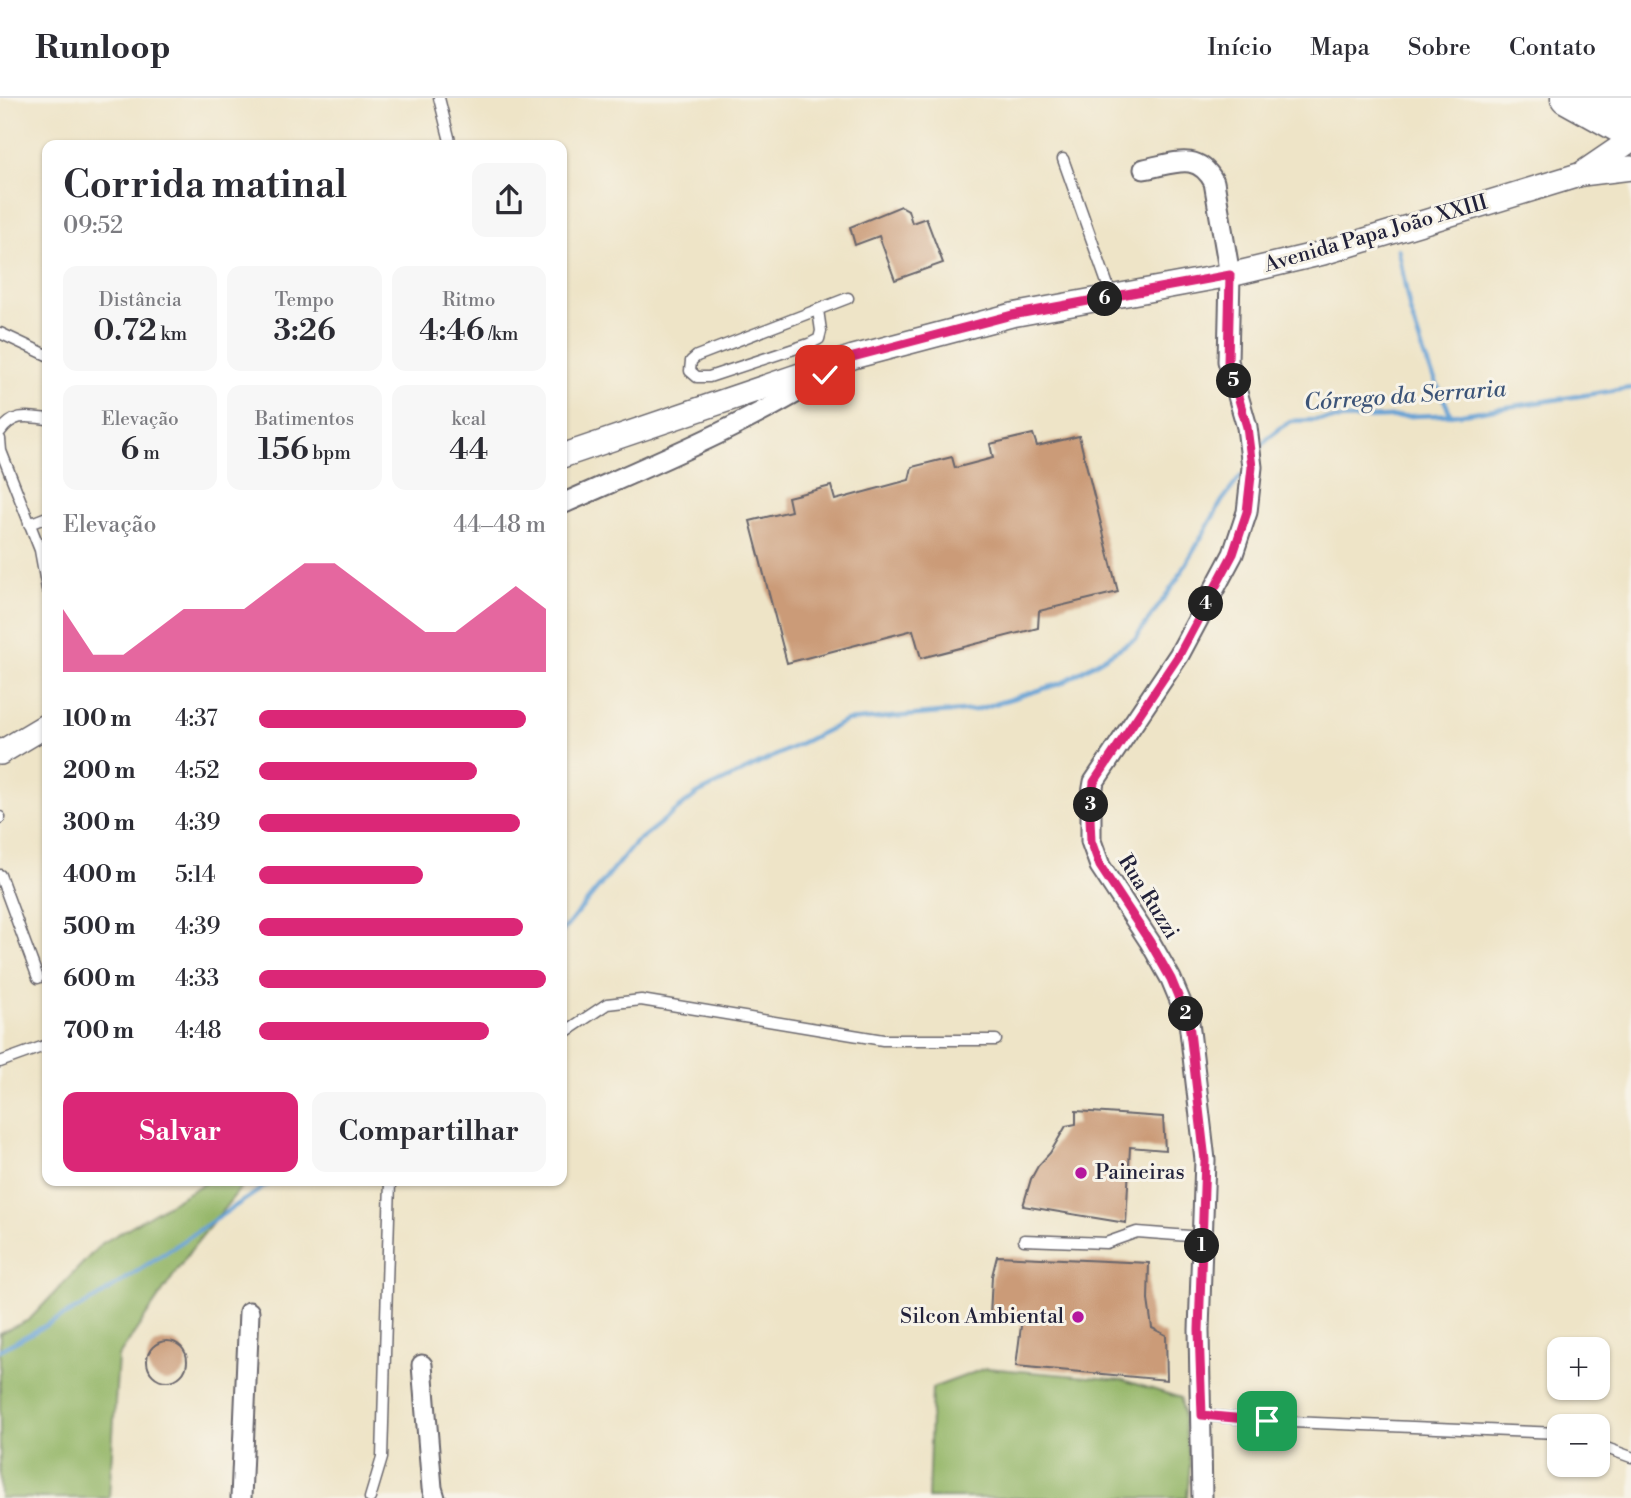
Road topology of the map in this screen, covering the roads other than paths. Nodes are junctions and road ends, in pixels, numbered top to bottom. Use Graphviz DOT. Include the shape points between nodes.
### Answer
graph roads {
  1 [pos="439,98"];
  2 [pos="1566,98"];
  3 [pos="1579,98"];
  4 [pos="1631,104"];
  5 [pos="1631,134"];
  6 [pos="450,140"];
  7 [pos="1631,140"];
  8 [pos="1063,159"];
  9 [pos="1631,168"];
  10 [pos="1144,169"];
  11 [pos="1581,174"];
  12 [pos="1230,275"];
  13 [pos="1112,297"];
  14 [pos="849,298"];
  15 [pos="818,310"];
  16 [pos="0,333"];
  17 [pos="42,353"];
  18 [pos="853,357"];
  19 [pos="42,418"];
  20 [pos="0,432"];
  21 [pos="0,439"];
  22 [pos="567,454"];
  23 [pos="567,502"];
  24 [pos="42,519"];
  25 [pos="29,524"];
  26 [pos="42,561"];
  27 [pos="42,728"];
  28 [pos="0,753"];
  29 [pos="0,875"];
  30 [pos="38,978"];
  31 [pos="567,1031"];
  32 [pos="996,1040"];
  33 [pos="42,1047"];
  34 [pos="0,1062"];
  35 [pos="390,1186"];
  36 [pos="1202,1237"];
  37 [pos="1024,1240"];
  38 [pos="249,1312"];
  39 [pos="422,1365"];
  40 [pos="1202,1415"];
  41 [pos="1547,1433"];
  42 [pos="1610,1449"];
  43 [pos="1631,1457"];
  44 [pos="241,1498"];
  45 [pos="370,1498"];
  46 [pos="435,1498"];
  47 [pos="1202,1498"];
  1 -- 6 [label="lane"];
  2 -- 5 [label="main road"];
  3 -- 4 [label="main road"];
  7 -- 11 [label="street, Avenida Papa João XXIII"];
  8 -- 13 [label="lane"];
  9 -- 11 [label="street, Avenida Papa João XXIII"];
  10 -- 12 [label="street, Rua Ruzzi" via="1191,161 1207,169 1214,181"];
  11 -- 12 [label="street, Avenida Papa João XXIII" via="1322,253"];
  12 -- 13 [label="street, Avenida Papa João XXIII"];
  12 -- 36 [label="street, Rua Ruzzi" via="1228,362 1247,427 1252,467 1247,512 1233,554 1185,644 1094,782 1091,799 1091,841 1100,866 1171,979 1189,1023 1205,1160"];
  13 -- 18 [label="street, Avenida Papa João XXIII" via="1012,315"];
  14 -- 15 [label="lane"];
  15 -- 15 [label="lane" via="696,356 690,371 697,377 709,377 809,344 819,339"];
  16 -- 17 [label="lane"];
  18 -- 22 [label="street, Avenida Papa João XXIII"];
  18 -- 23 [label="street" via="796,395"];
  19 -- 20 [label="lane" via="14,418"];
  21 -- 25 [label="lane"];
  24 -- 25 [label="lane"];
  25 -- 26 [label="lane"];
  27 -- 28 [label="street"];
  29 -- 30 [label="lane"];
  31 -- 32 [label="lane" via="607,1004 641,1000 883,1040"];
  33 -- 34 [label="lane"];
  35 -- 45 [label="lane" via="382,1458"];
  36 -- 37 [label="lane" via="1137,1232 1106,1242"];
  36 -- 40 [label="street, Rua Ruzzi"];
  38 -- 44 [label="street"];
  39 -- 46 [label="street"];
  40 -- 41 [label="lane"];
  40 -- 47 [label="street, Rua Ruzzi"];
  42 -- 43 [label="lane"];
}
